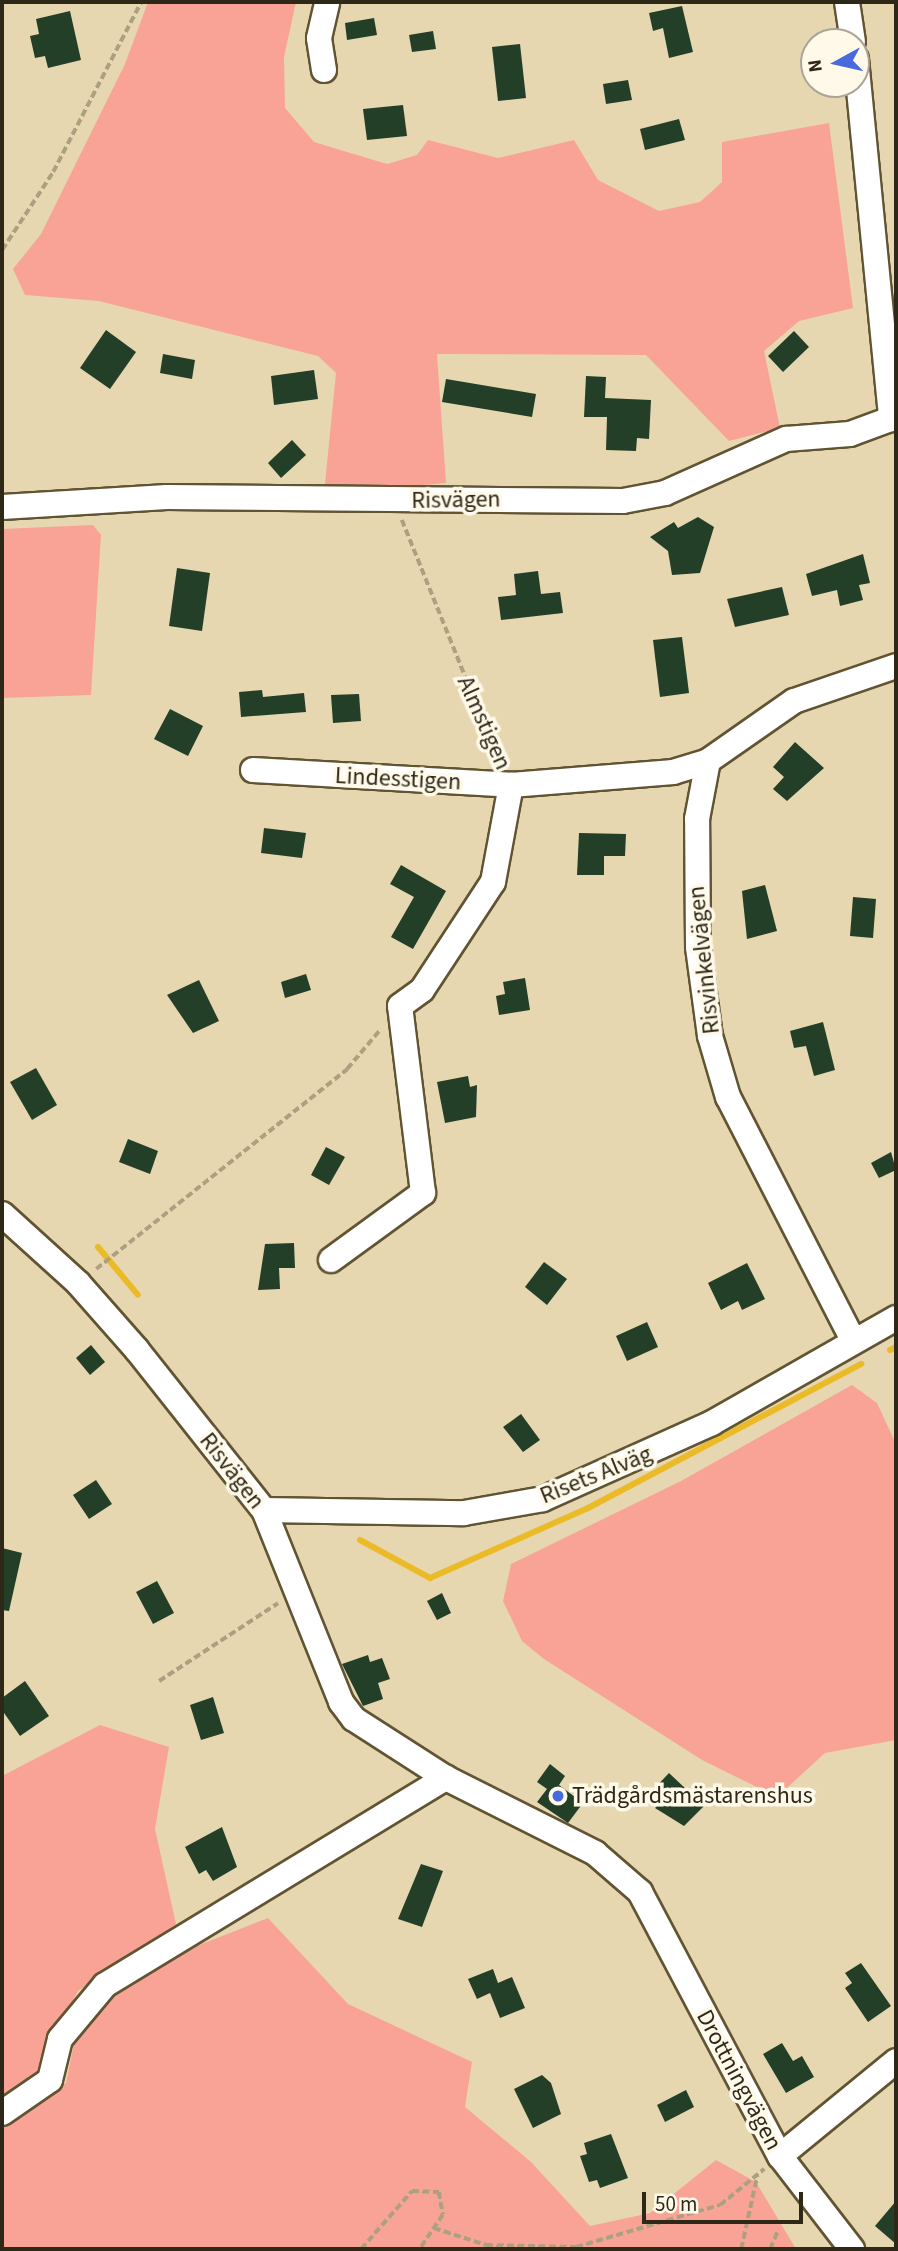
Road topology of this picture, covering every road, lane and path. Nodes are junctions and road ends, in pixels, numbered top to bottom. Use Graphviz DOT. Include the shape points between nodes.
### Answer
graph roads {
  1 [pos="141,2"];
  2 [pos="327,2"];
  3 [pos="848,2"];
  4 [pos="851,28"];
  5 [pos="324,71"];
  6 [pos="860,98"];
  7 [pos="2,250"];
  8 [pos="894,418"];
  9 [pos="396,502"];
  10 [pos="2,507"];
  11 [pos="896,666"];
  12 [pos="708,761"];
  13 [pos="253,770"];
  14 [pos="511,785"];
  15 [pos="400,1006"];
  16 [pos="2,1214"];
  17 [pos="331,1260"];
  18 [pos="105,1261"];
  19 [pos="896,1318"];
  20 [pos="853,1340"];
  21 [pos="264,1510"];
  22 [pos="297,1590"];
  23 [pos="159,1681"];
  24 [pos="446,1778"];
  25 [pos="662,1936"];
  26 [pos="896,2061"];
  27 [pos="2,2113"];
  28 [pos="780,2156"];
  29 [pos="758,2174"];
  30 [pos="434,2228"];
  31 [pos="778,2230"];
  32 [pos="360,2249"];
  33 [pos="419,2249"];
  34 [pos="741,2249"];
  35 [pos="771,2249"];
  36 [pos="852,2249"];
  1 -- 7 [label="path" via="53,172"];
  2 -- 5 [label="street" via="319,38"];
  3 -- 4 [label="street"];
  6 -- 8 [label="street"];
  8 -- 9 [label="street, Risvägen" via="850,435 786,439 665,493 623,501"];
  9 -- 10 [label="street, Risvägen" via="167,497"];
  9 -- 14 [label="path, Almstigen" via="475,709"];
  11 -- 12 [label="street" via="794,701"];
  12 -- 14 [label="street, Lindesstigen" via="673,772"];
  12 -- 20 [label="street, Risvinkelvägen" via="695,880 710,1036 758,1165"];
  13 -- 14 [label="street, Lindesstigen"];
  14 -- 15 [label="street, Almstigen" via="493,882 422,990"];
  15 -- 17 [label="street" via="423,1193"];
  15 -- 18 [label="path" via="347,1069"];
  16 -- 21 [label="street, Risvägen" via="78,1283"];
  19 -- 20 [label="street, Risets Alväg"];
  20 -- 21 [label="street, Risets Alväg" via="712,1423 543,1499 464,1513"];
  21 -- 22 [label="street, Risvägen"];
  22 -- 23 [label="path"];
  22 -- 24 [label="street, Risvägen" via="354,1719"];
  24 -- 25 [label="street, Risvägen" via="594,1853 640,1892"];
  24 -- 27 [label="street" via="104,1985 60,2039 50,2080"];
  25 -- 28 [label="street, Drottningvägen"];
  26 -- 28 [label="street"];
  28 -- 29 [label="path"];
  28 -- 36 [label="street, Drottningvägen"];
  29 -- 30 [label="path" via="720,2205 576,2247 486,2245"];
  29 -- 34 [label="path"];
  30 -- 32 [label="path" via="443,2215 439,2192 412,2191"];
  30 -- 33 [label="path"];
  31 -- 35 [label="path"];
}
